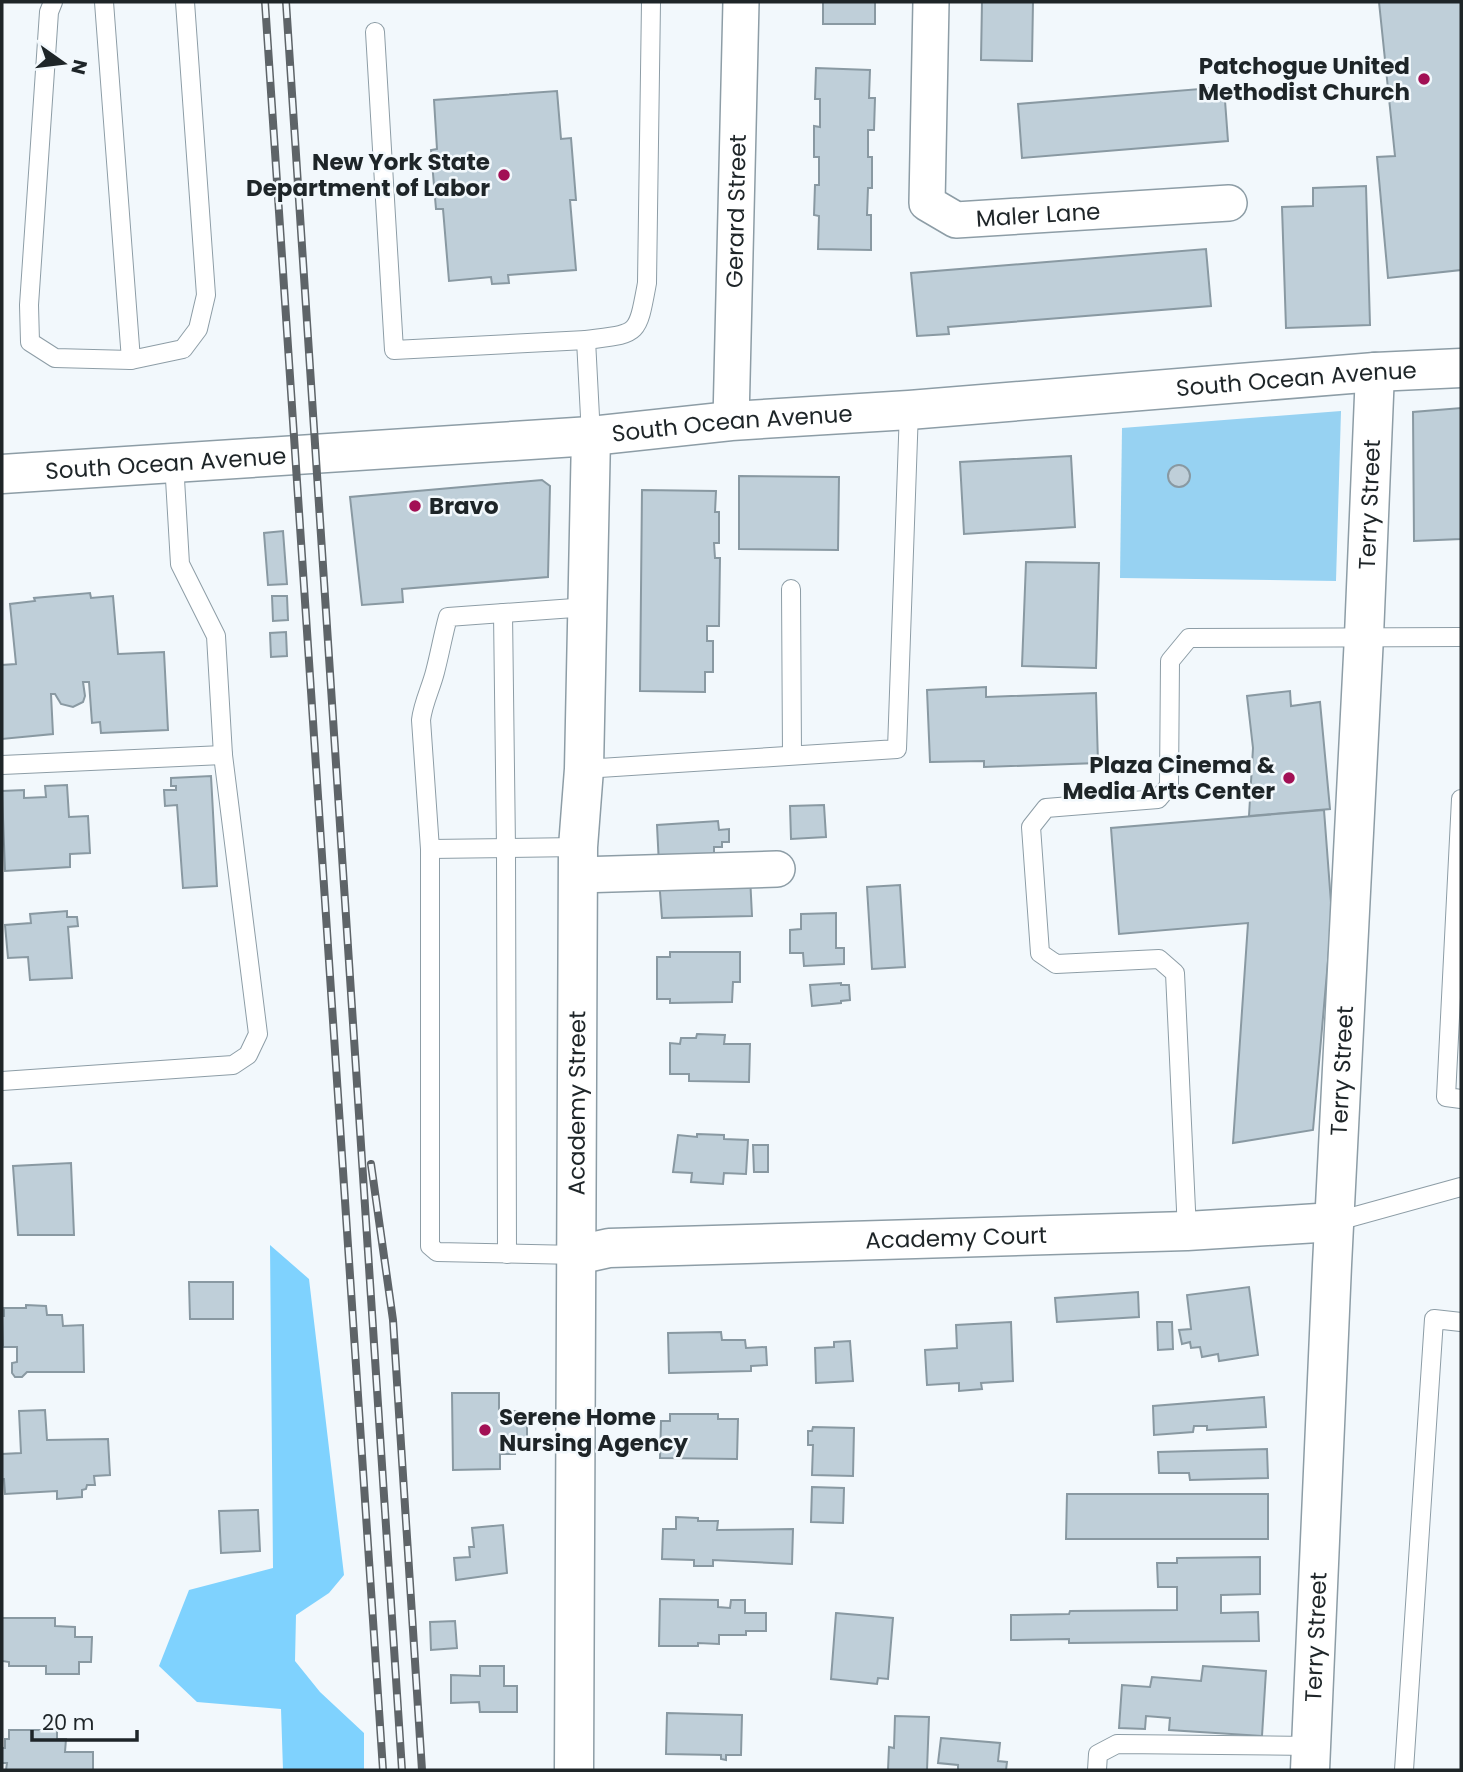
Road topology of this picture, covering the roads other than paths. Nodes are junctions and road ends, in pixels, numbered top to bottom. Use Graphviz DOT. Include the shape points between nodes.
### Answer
graph roads {
  1 [pos="53,2"];
  2 [pos="104,2"];
  3 [pos="184,2"];
  4 [pos="651,2"];
  5 [pos="741,2"];
  6 [pos="931,2"];
  7 [pos="375,32"];
  8 [pos="1229,203"];
  9 [pos="586,340"];
  10 [pos="131,360"];
  11 [pos="1461,368"];
  12 [pos="1375,372"];
  13 [pos="909,410"];
  14 [pos="731,421"];
  15 [pos="591,436"];
  16 [pos="174,462"];
  17 [pos="2,474"];
  18 [pos="791,589"];
  19 [pos="588,607"];
  20 [pos="503,613"];
  21 [pos="1364,636"];
  22 [pos="1461,636"];
  23 [pos="223,755"];
  24 [pos="792,755"];
  25 [pos="2,765"];
  26 [pos="584,769"];
  27 [pos="1461,799"];
  28 [pos="506,848"];
  29 [pos="430,849"];
  30 [pos="578,861"];
  31 [pos="777,869"];
  32 [pos="2,1081"];
  33 [pos="1461,1099"];
  34 [pos="1461,1187"];
  35 [pos="1334,1222"];
  36 [pos="1187,1231"];
  37 [pos="507,1254"];
  38 [pos="577,1255"];
  39 [pos="1461,1322"];
  40 [pos="1310,1758"];
  41 [pos="574,1770"];
  42 [pos="1097,1770"];
  43 [pos="1404,1770"];
  1 -- 10 [label="lane" via="30,342 55,358"];
  2 -- 10 [label="lane"];
  3 -- 10 [label="lane" via="206,295 198,328 183,349"];
  4 -- 9 [label="lane" via="647,283 642,310 636,328 626,335"];
  5 -- 14 [label="street, Gerard Street"];
  6 -- 8 [label="street, Maler Lane" via="927,203 956,220"];
  7 -- 9 [label="lane" via="394,350"];
  9 -- 15 [label="lane"];
  11 -- 12 [label="street, South Ocean Avenue"];
  12 -- 13 [label="street, South Ocean Avenue"];
  12 -- 21 [label="street, Terry Street"];
  13 -- 14 [label="street, South Ocean Avenue"];
  13 -- 24 [label="lane" via="897,749"];
  14 -- 15 [label="street, South Ocean Avenue"];
  15 -- 16 [label="street, South Ocean Avenue"];
  15 -- 19 [label="street, Academy Street"];
  16 -- 17 [label="street, South Ocean Avenue"];
  16 -- 23 [label="lane" via="180,564 216,636"];
  18 -- 24 [label="lane"];
  19 -- 20 [label="lane"];
  19 -- 26 [label="street, Academy Street"];
  20 -- 28 [label="lane"];
  20 -- 29 [label="lane" via="449,617 441,640 421,720"];
  21 -- 22 [label="lane"];
  21 -- 35 [label="street, Terry Street"];
  21 -- 36 [label="lane" via="1189,638 1170,661 1169,786 1158,799 1045,808 1031,827 1040,953 1056,964 1159,959 1175,973"];
  23 -- 25 [label="lane"];
  23 -- 32 [label="lane" via="258,1034 247,1055 233,1065"];
  24 -- 26 [label="lane"];
  26 -- 30 [label="street, Academy Street"];
  27 -- 33 [label="lane" via="1446,1097"];
  28 -- 29 [label="lane"];
  28 -- 30 [label="lane"];
  28 -- 37 [label="lane"];
  29 -- 37 [label="lane" via="430,1246 437,1252"];
  30 -- 31 [label="street"];
  30 -- 38 [label="street, Academy Street"];
  34 -- 35 [label="lane"];
  35 -- 36 [label="street, Academy Court"];
  35 -- 40 [label="street, Terry Street"];
  36 -- 38 [label="street, Academy Court" via="609,1248"];
  37 -- 38 [label="lane"];
  38 -- 41 [label="street, Academy Street"];
  39 -- 43 [label="lane" via="1434,1319"];
  40 -- 42 [label="lane" via="1117,1744 1098,1754"];
}
